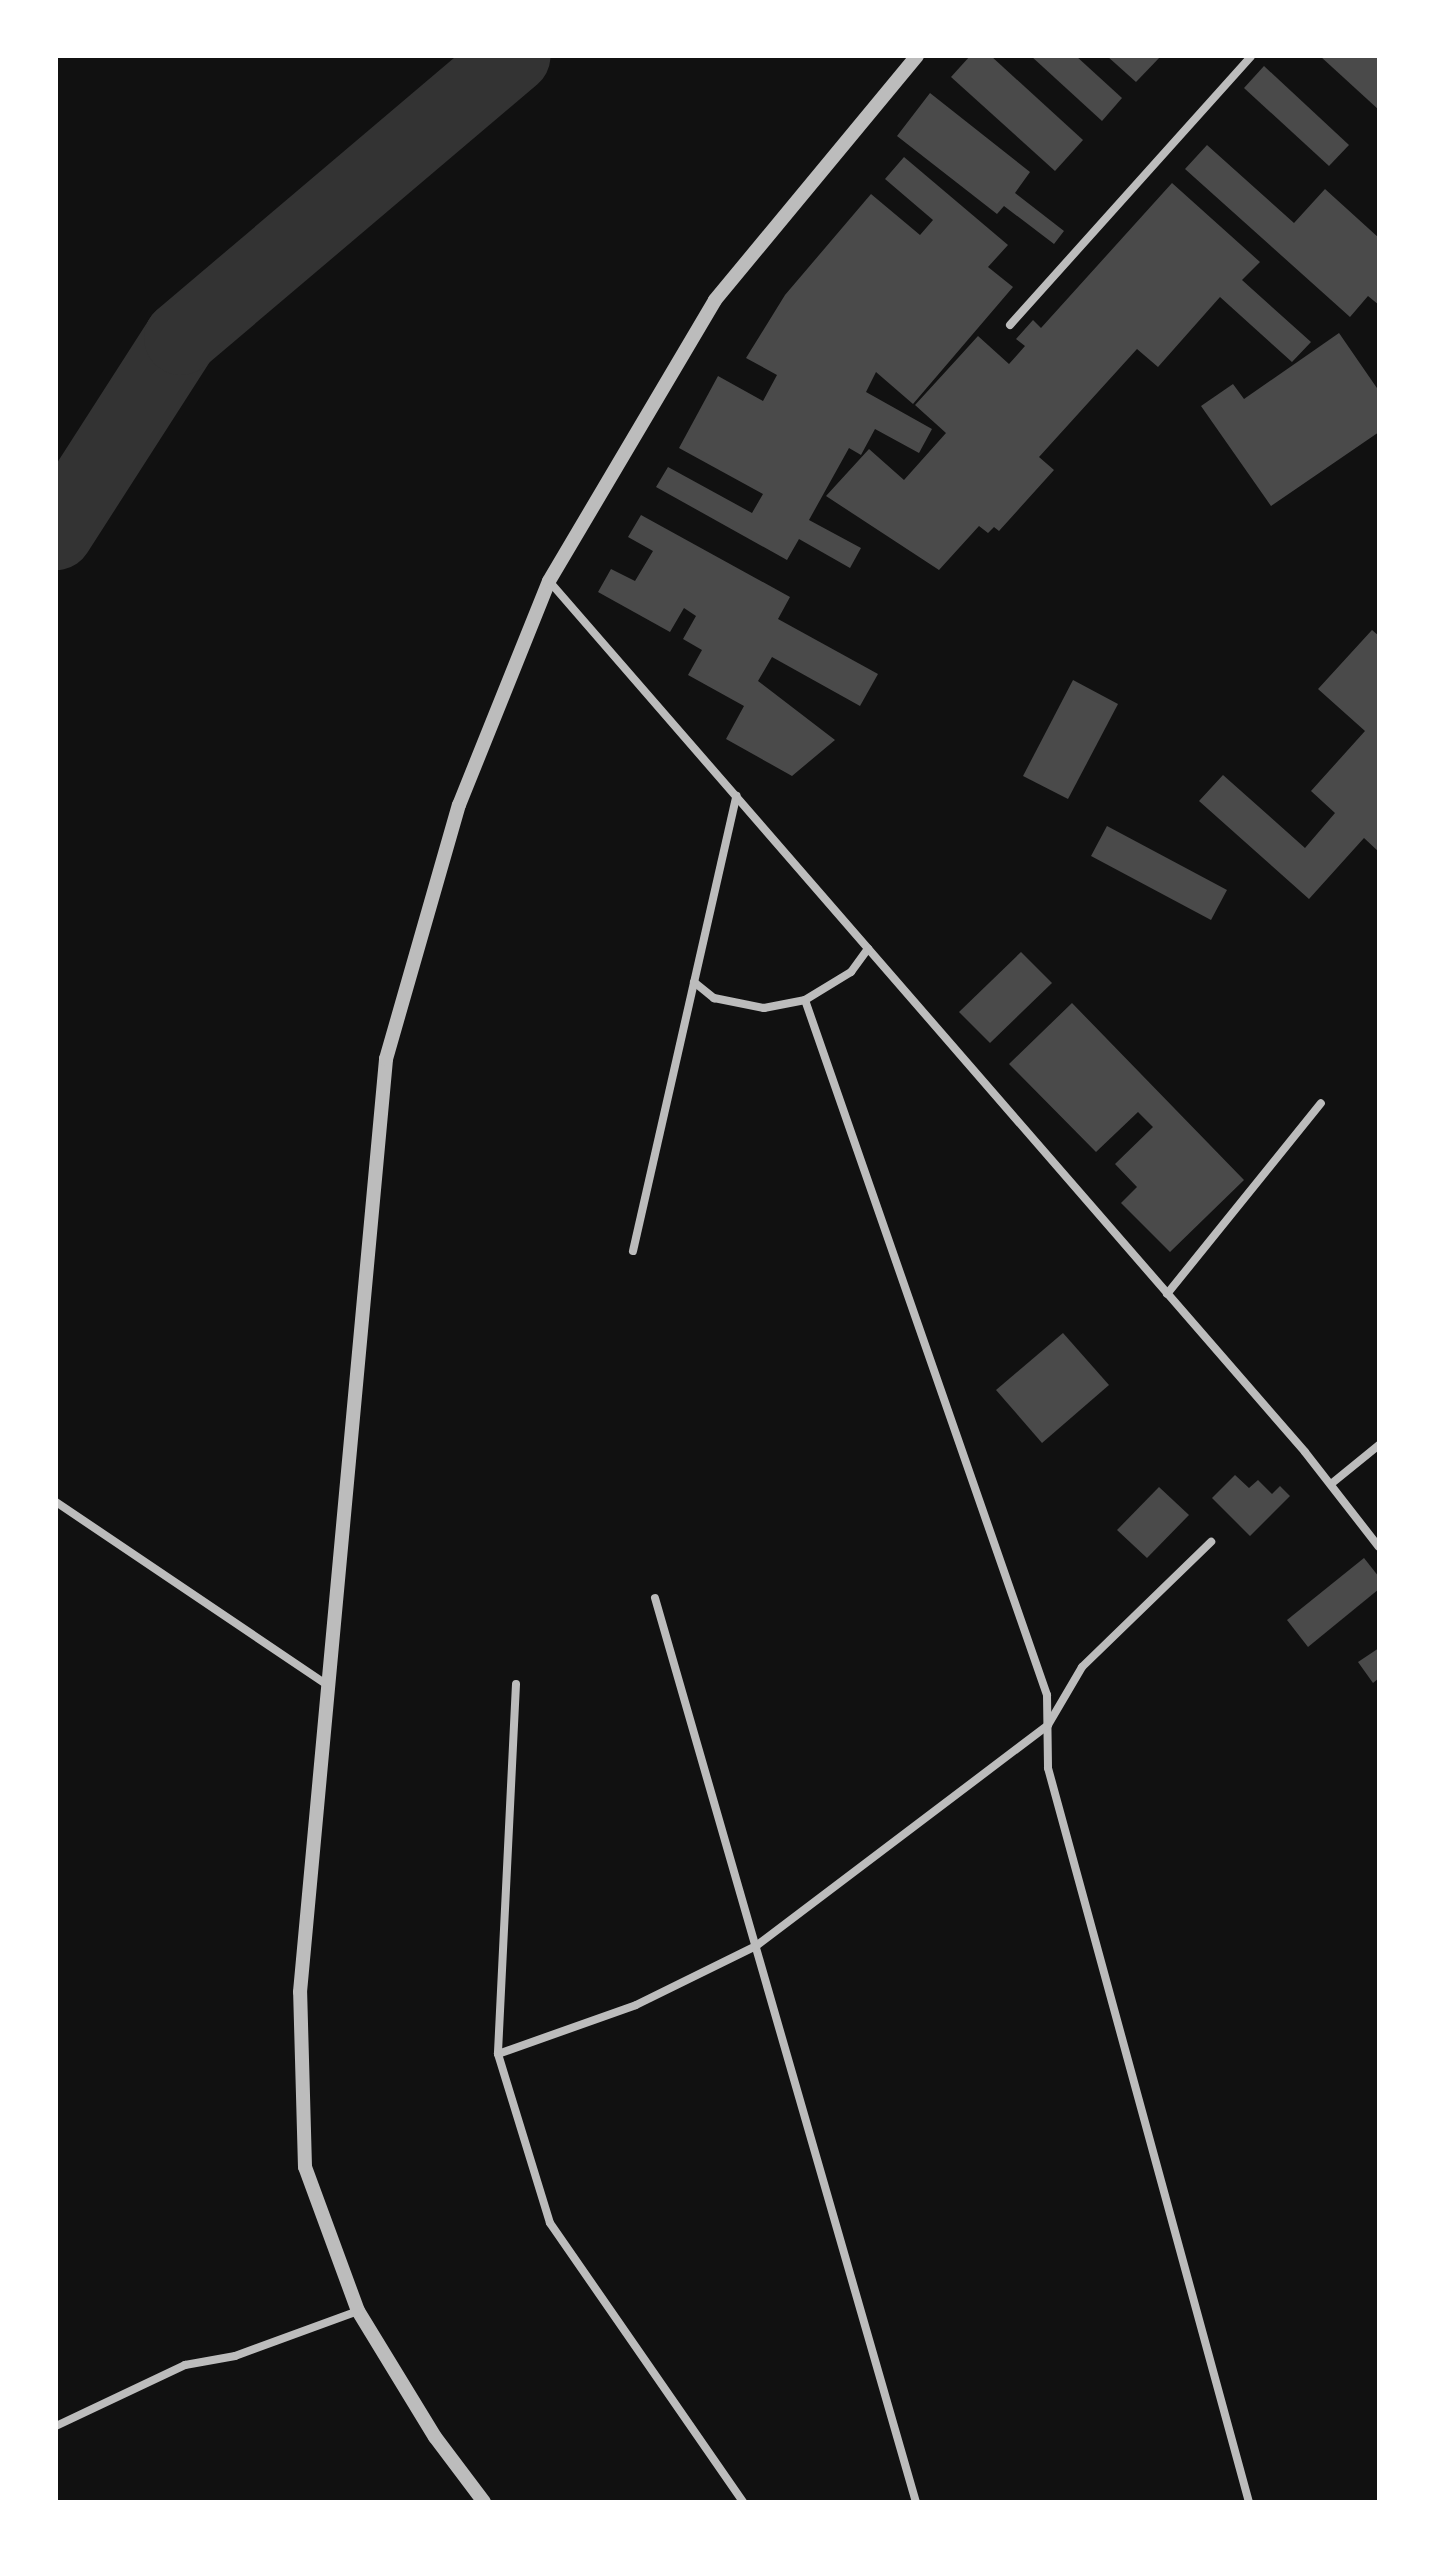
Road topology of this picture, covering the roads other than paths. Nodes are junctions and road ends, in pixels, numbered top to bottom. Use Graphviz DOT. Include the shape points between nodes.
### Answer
graph roads {
  1 [pos="917,56"];
  2 [pos="1251,56"];
  3 [pos="1010,325"];
  4 [pos="549,581"];
  5 [pos="736,796"];
  6 [pos="868,949"];
  7 [pos="694,982"];
  8 [pos="805,1000"];
  9 [pos="1321,1103"];
  10 [pos="633,1251"];
  11 [pos="1167,1294"];
  12 [pos="1379,1445"];
  13 [pos="1331,1484"];
  14 [pos="56,1502"];
  15 [pos="1211,1542"];
  16 [pos="1379,1547"];
  17 [pos="655,1598"];
  18 [pos="516,1684"];
  19 [pos="329,1686"];
  20 [pos="1048,1725"];
  21 [pos="756,1946"];
  22 [pos="498,2054"];
  23 [pos="358,2311"];
  24 [pos="56,2426"];
  25 [pos="484,2502"];
  26 [pos="743,2502"];
  27 [pos="916,2502"];
  28 [pos="1249,2502"];
  1 -- 4 [label="street" via="715,300"];
  2 -- 3 [label="street"];
  4 -- 5 [label="street"];
  4 -- 19 [label="street" via="459,805 386,1059"];
  5 -- 6 [label="street"];
  5 -- 7 [label="street"];
  6 -- 8 [label="street" via="851,972"];
  6 -- 11 [label="street"];
  7 -- 8 [label="street" via="714,998 764,1008"];
  7 -- 10 [label="street"];
  8 -- 20 [label="street" via="1047,1695"];
  9 -- 11 [label="street"];
  11 -- 13 [label="street"];
  12 -- 13 [label="street"];
  13 -- 16 [label="street"];
  14 -- 19 [label="street"];
  15 -- 20 [label="street" via="1082,1667"];
  17 -- 21 [label="street"];
  18 -- 22 [label="street"];
  19 -- 23 [label="street" via="300,1992 305,2167"];
  20 -- 21 [label="street"];
  20 -- 28 [label="street" via="1048,1768"];
  21 -- 22 [label="street" via="636,2005"];
  21 -- 27 [label="street"];
  22 -- 26 [label="street" via="550,2223"];
  23 -- 24 [label="street" via="235,2356 185,2365"];
  23 -- 25 [label="street" via="435,2437"];
}
